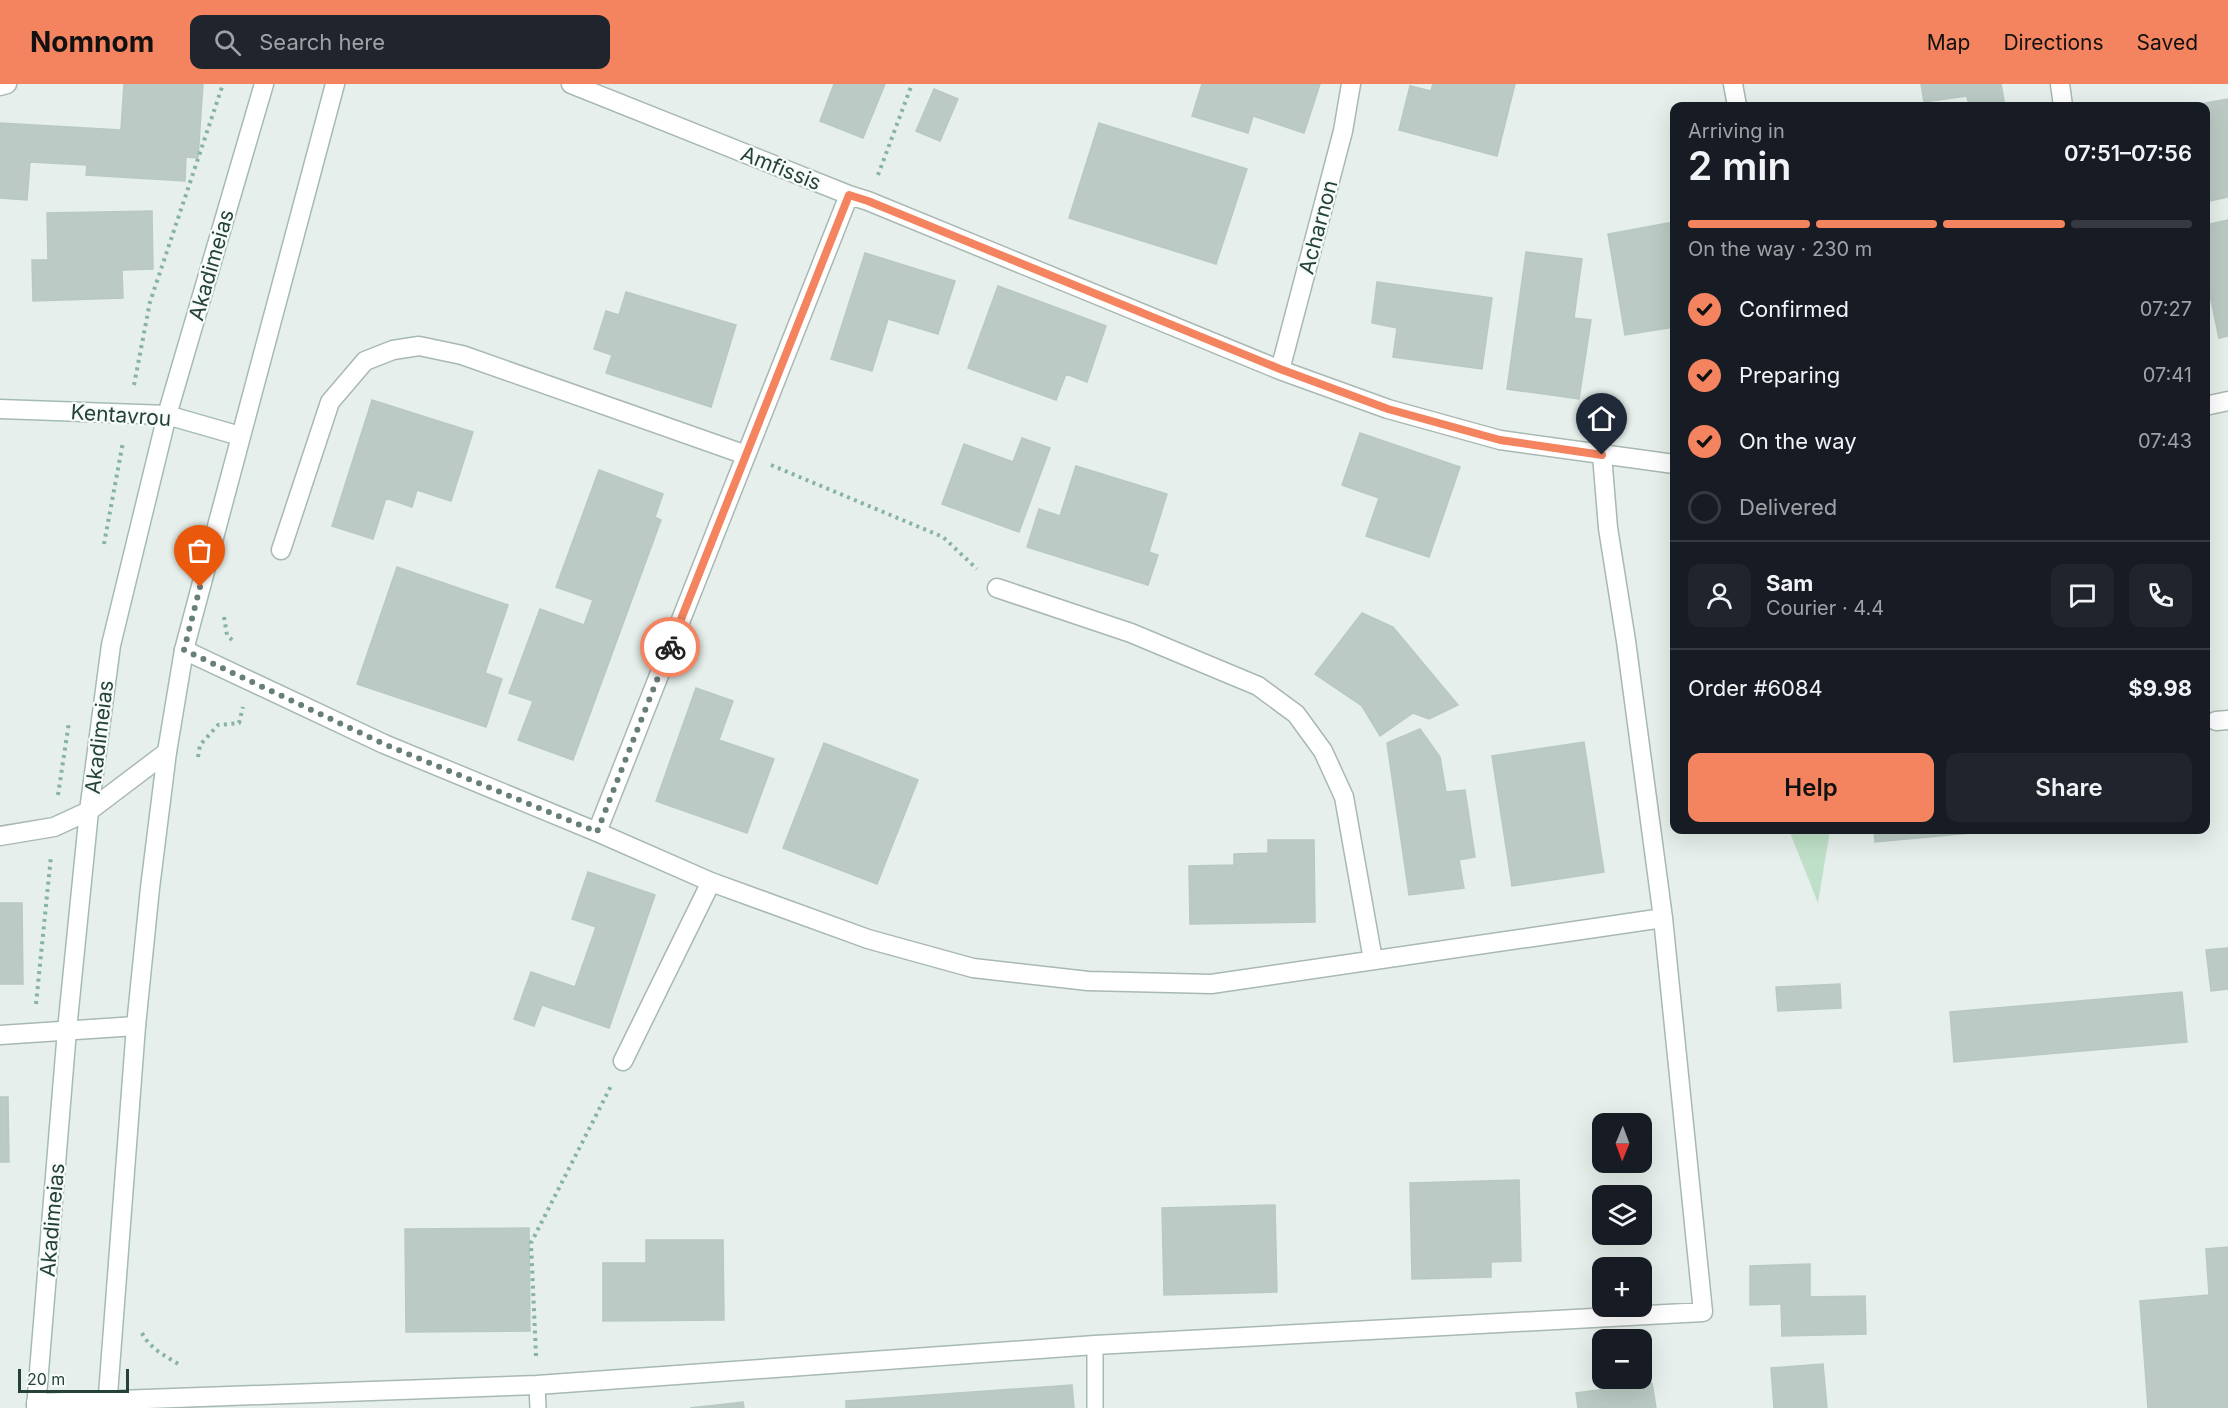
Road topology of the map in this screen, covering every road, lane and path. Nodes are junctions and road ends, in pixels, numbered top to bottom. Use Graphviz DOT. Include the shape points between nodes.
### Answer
graph roads {
  1 [pos="7,84"];
  2 [pos="264,84"];
  3 [pos="335,84"];
  4 [pos="571,84"];
  5 [pos="912,84"];
  6 [pos="1351,84"];
  7 [pos="1733,84"];
  8 [pos="2060,84"];
  9 [pos="0,86"];
  10 [pos="1736,102"];
  11 [pos="2062,102"];
  12 [pos="849,195"];
  13 [pos="868,201"];
  14 [pos="1280,369"];
  15 [pos="2228,401"];
  16 [pos="2210,405"];
  17 [pos="0,409"];
  18 [pos="167,415"];
  19 [pos="240,436"];
  20 [pos="746,455"];
  21 [pos="1602,455"];
  22 [pos="1670,464"];
  23 [pos="281,550"];
  24 [pos="998,588"];
  25 [pos="222,606"];
  26 [pos="234,642"];
  27 [pos="184,650"];
  28 [pos="249,681"];
  29 [pos="167,752"];
  30 [pos="196,764"];
  31 [pos="89,811"];
  32 [pos="597,832"];
  33 [pos="0,836"];
  34 [pos="711,882"];
  35 [pos="1663,918"];
  36 [pos="1373,960"];
  37 [pos="136,1026"];
  38 [pos="67,1030"];
  39 [pos="0,1035"];
  40 [pos="623,1061"];
  41 [pos="140,1329"];
  42 [pos="1095,1345"];
  43 [pos="182,1365"];
  44 [pos="537,1385"];
  45 [pos="107,1404"];
  46 [pos="36,1405"];
  47 [pos="538,1408"];
  48 [pos="1095,1408"];
  1 -- 9 [label="street"];
  2 -- 18 [label="street, Akadimeias"];
  3 -- 19 [label="street"];
  4 -- 12 [label="street, Amfissis"];
  5 -- 13 [label="path"];
  6 -- 14 [label="street, Acharnon" via="1343,131"];
  7 -- 10 [label="street"];
  8 -- 11 [label="street"];
  12 -- 13 [label="street, Amfissis"];
  12 -- 20 [label="street"];
  13 -- 14 [label="street, Amfissis"];
  14 -- 21 [label="street, Amfissis" via="1388,409 1500,440"];
  15 -- 16 [label="street"];
  17 -- 18 [label="street, Kentavrou"];
  18 -- 19 [label="street, Kentavrou"];
  18 -- 31 [label="street, Akadimeias" via="111,645"];
  19 -- 27 [label="street"];
  20 -- 23 [label="street" via="462,355 419,346 393,350 365,361 330,402"];
  20 -- 24 [label="path" via="943,537"];
  20 -- 32 [label="street"];
  21 -- 22 [label="street, Amfissis"];
  21 -- 35 [label="street" via="1608,528"];
  24 -- 36 [label="street" via="1131,633 1258,686 1296,714 1323,751 1344,797"];
  25 -- 26 [label="path" via="228,635"];
  27 -- 28 [label="street"];
  27 -- 29 [label="street"];
  28 -- 30 [label="path" via="239,723 218,725 200,746"];
  28 -- 32 [label="street" via="384,744"];
  29 -- 31 [label="street"];
  29 -- 37 [label="street"];
  31 -- 33 [label="street" via="54,826"];
  31 -- 38 [label="street, Akadimeias"];
  32 -- 34 [label="street"];
  34 -- 36 [label="street" via="868,939 985,970 1088,981 1211,984"];
  34 -- 40 [label="street"];
  35 -- 36 [label="street"];
  35 -- 42 [label="street" via="1702,1312"];
  37 -- 38 [label="street"];
  37 -- 45 [label="street"];
  38 -- 39 [label="street"];
  38 -- 46 [label="street, Akadimeias"];
  40 -- 44 [label="path" via="531,1243"];
  41 -- 43 [label="path" via="162,1355"];
  42 -- 44 [label="street"];
  42 -- 48 [label="lane"];
  44 -- 45 [label="street"];
  44 -- 47 [label="lane"];
  45 -- 46 [label="street"];
}
